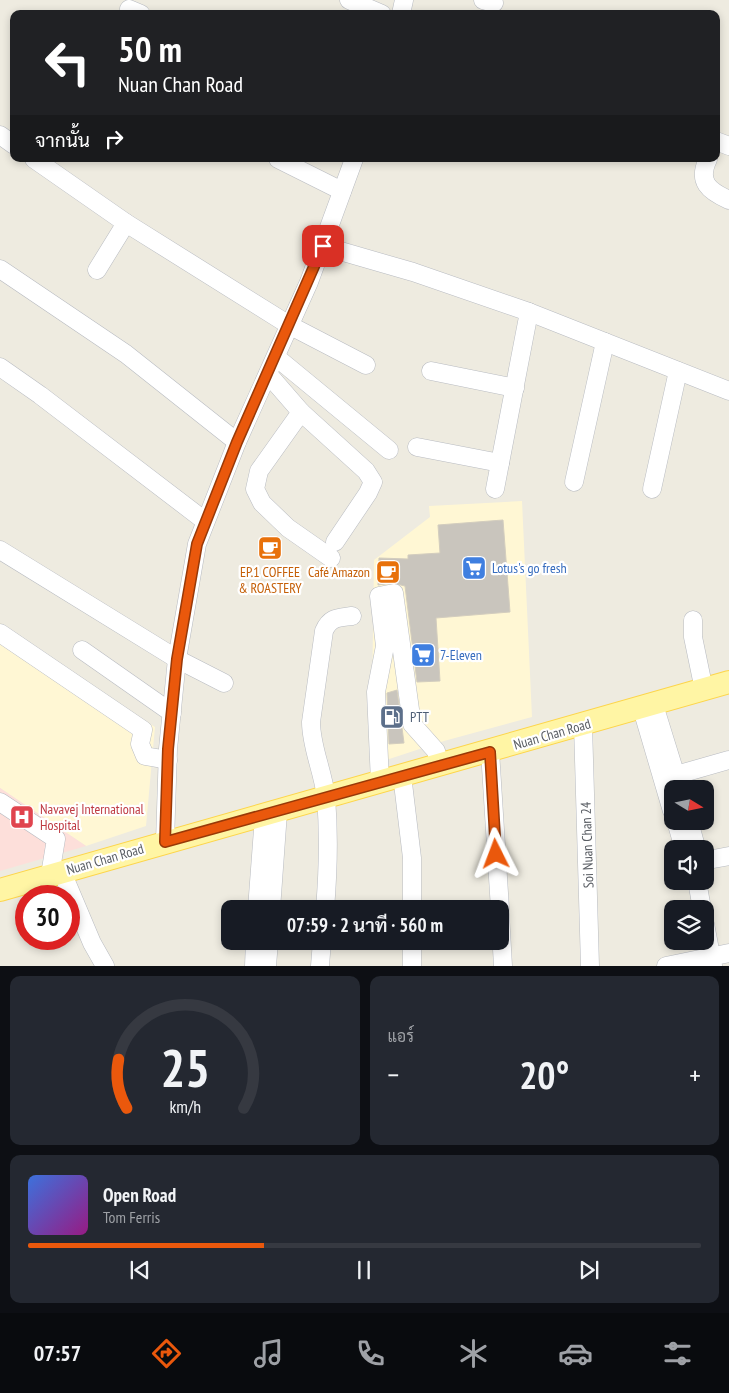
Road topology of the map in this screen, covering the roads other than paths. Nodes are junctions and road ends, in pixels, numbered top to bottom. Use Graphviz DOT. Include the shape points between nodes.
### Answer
graph roads {
  1 [pos="349,0"];
  2 [pos="373,10"];
  3 [pos="38,162"];
  4 [pos="284,162"];
  5 [pos="353,162"];
  6 [pos="707,162"];
  7 [pos="342,191"];
  8 [pos="729,200"];
  9 [pos="126,223"];
  10 [pos="323,246"];
  11 [pos="0,269"];
  12 [pos="97,270"];
  13 [pos="530,312"];
  14 [pos="289,325"];
  15 [pos="605,342"];
  16 [pos="276,357"];
  17 [pos="366,364"];
  18 [pos="0,367"];
  19 [pos="678,371"];
  20 [pos="431,372"];
  21 [pos="268,374"];
  22 [pos="515,388"];
  23 [pos="729,391"];
  24 [pos="301,412"];
  25 [pos="237,442"];
  26 [pos="417,447"];
  27 [pos="390,450"];
  28 [pos="500,463"];
  29 [pos="574,482"];
  30 [pos="495,489"];
  31 [pos="652,489"];
  32 [pos="205,521"];
  33 [pos="0,550"];
  34 [pos="352,616"];
  35 [pos="693,620"];
  36 [pos="0,633"];
  37 [pos="82,650"];
  38 [pos="177,659"];
  39 [pos="729,682"];
  40 [pos="224,683"];
  41 [pos="704,690"];
  42 [pos="648,707"];
  43 [pos="172,713"];
  44 [pos="583,726"];
  45 [pos="490,752"];
  46 [pos="168,760"];
  47 [pos="729,760"];
  48 [pos="440,766"];
  49 [pos="402,775"];
  50 [pos="665,780"];
  51 [pos="677,780"];
  52 [pos="683,780"];
  53 [pos="380,782"];
  54 [pos="326,797"];
  55 [pos="0,802"];
  56 [pos="271,814"];
  57 [pos="165,842"];
  58 [pos="714,855"];
  59 [pos="729,856"];
  60 [pos="56,874"];
  61 [pos="0,890"];
  62 [pos="258,900"];
  63 [pos="271,900"];
  64 [pos="325,900"];
  65 [pos="412,900"];
  66 [pos="499,900"];
  67 [pos="255,950"];
  68 [pos="268,950"];
  69 [pos="321,950"];
  70 [pos="412,950"];
  71 [pos="502,950"];
  72 [pos="729,953"];
  73 [pos="712,961"];
  74 [pos="105,966"];
  75 [pos="254,966"];
  76 [pos="267,966"];
  77 [pos="320,966"];
  78 [pos="412,966"];
  79 [pos="503,966"];
  80 [pos="590,966"];
  81 [pos="666,966"];
  1 -- 2 [label="street"];
  3 -- 9 [label="street"];
  4 -- 7 [label="street"];
  5 -- 7 [label="street"];
  6 -- 8 [label="street" via="704,184"];
  7 -- 10 [label="street"];
  9 -- 12 [label="street"];
  9 -- 14 [label="street"];
  10 -- 13 [label="street" via="413,272"];
  10 -- 14 [label="street"];
  11 -- 25 [label="street" via="126,354"];
  13 -- 15 [label="street"];
  13 -- 22 [label="street"];
  14 -- 16 [label="street"];
  14 -- 17 [label="street"];
  15 -- 19 [label="street"];
  15 -- 29 [label="street"];
  16 -- 21 [label="street"];
  16 -- 27 [label="street"];
  18 -- 32 [label="street"];
  19 -- 23 [label="street"];
  19 -- 31 [label="street"];
  20 -- 22 [label="street"];
  21 -- 24 [label="street"];
  21 -- 25 [label="street"];
  22 -- 28 [label="street"];
  24 -- 24 [label="street" via="259,471 255,489 262,503 288,528 333,550 373,482 366,471"];
  25 -- 32 [label="street"];
  26 -- 28 [label="street"];
  28 -- 30 [label="street"];
  32 -- 38 [label="street" via="187,592"];
  33 -- 38 [label="street"];
  34 -- 54 [label="street" via="333,618 324,631 311,733"];
  35 -- 41 [label="street" via="693,637"];
  36 -- 46 [label="street" via="143,730 140,744 145,756"];
  37 -- 43 [label="street"];
  38 -- 40 [label="street"];
  38 -- 43 [label="street"];
  39 -- 41 [label="main road, Nuan Chan Road"];
  41 -- 42 [label="main road, Nuan Chan Road"];
  42 -- 44 [label="main road, Nuan Chan Road"];
  42 -- 50 [label="street"];
  42 -- 51 [label="street"];
  43 -- 46 [label="street"];
  44 -- 45 [label="main road, Nuan Chan Road"];
  44 -- 80 [label="street, Soi Nuan Chan 24"];
  45 -- 48 [label="main road, Nuan Chan Road"];
  45 -- 66 [label="street"];
  46 -- 57 [label="street"];
  47 -- 52 [label="street"];
  48 -- 49 [label="main road, Nuan Chan Road"];
  48 -- 53 [label="street" via="436,751 412,724 394,593 379,596 385,646 376,692"];
  49 -- 53 [label="main road, Nuan Chan Road"];
  49 -- 65 [label="street" via="412,858"];
  53 -- 54 [label="main road, Nuan Chan Road"];
  54 -- 56 [label="main road, Nuan Chan Road"];
  54 -- 64 [label="street"];
  55 -- 60 [label="street" via="56,839"];
  56 -- 57 [label="main road, Nuan Chan Road"];
  56 -- 62 [label="street"];
  56 -- 63 [label="street"];
  57 -- 60 [label="main road, Nuan Chan Road"];
  58 -- 59 [label="street"];
  60 -- 61 [label="main road, Nuan Chan Road"];
  60 -- 74 [label="street"];
  67 -- 75 [label="street"];
  68 -- 76 [label="street"];
  69 -- 77 [label="street"];
  70 -- 78 [label="street"];
  71 -- 79 [label="street"];
  72 -- 73 [label="street"];
  73 -- 81 [label="street"];
}
